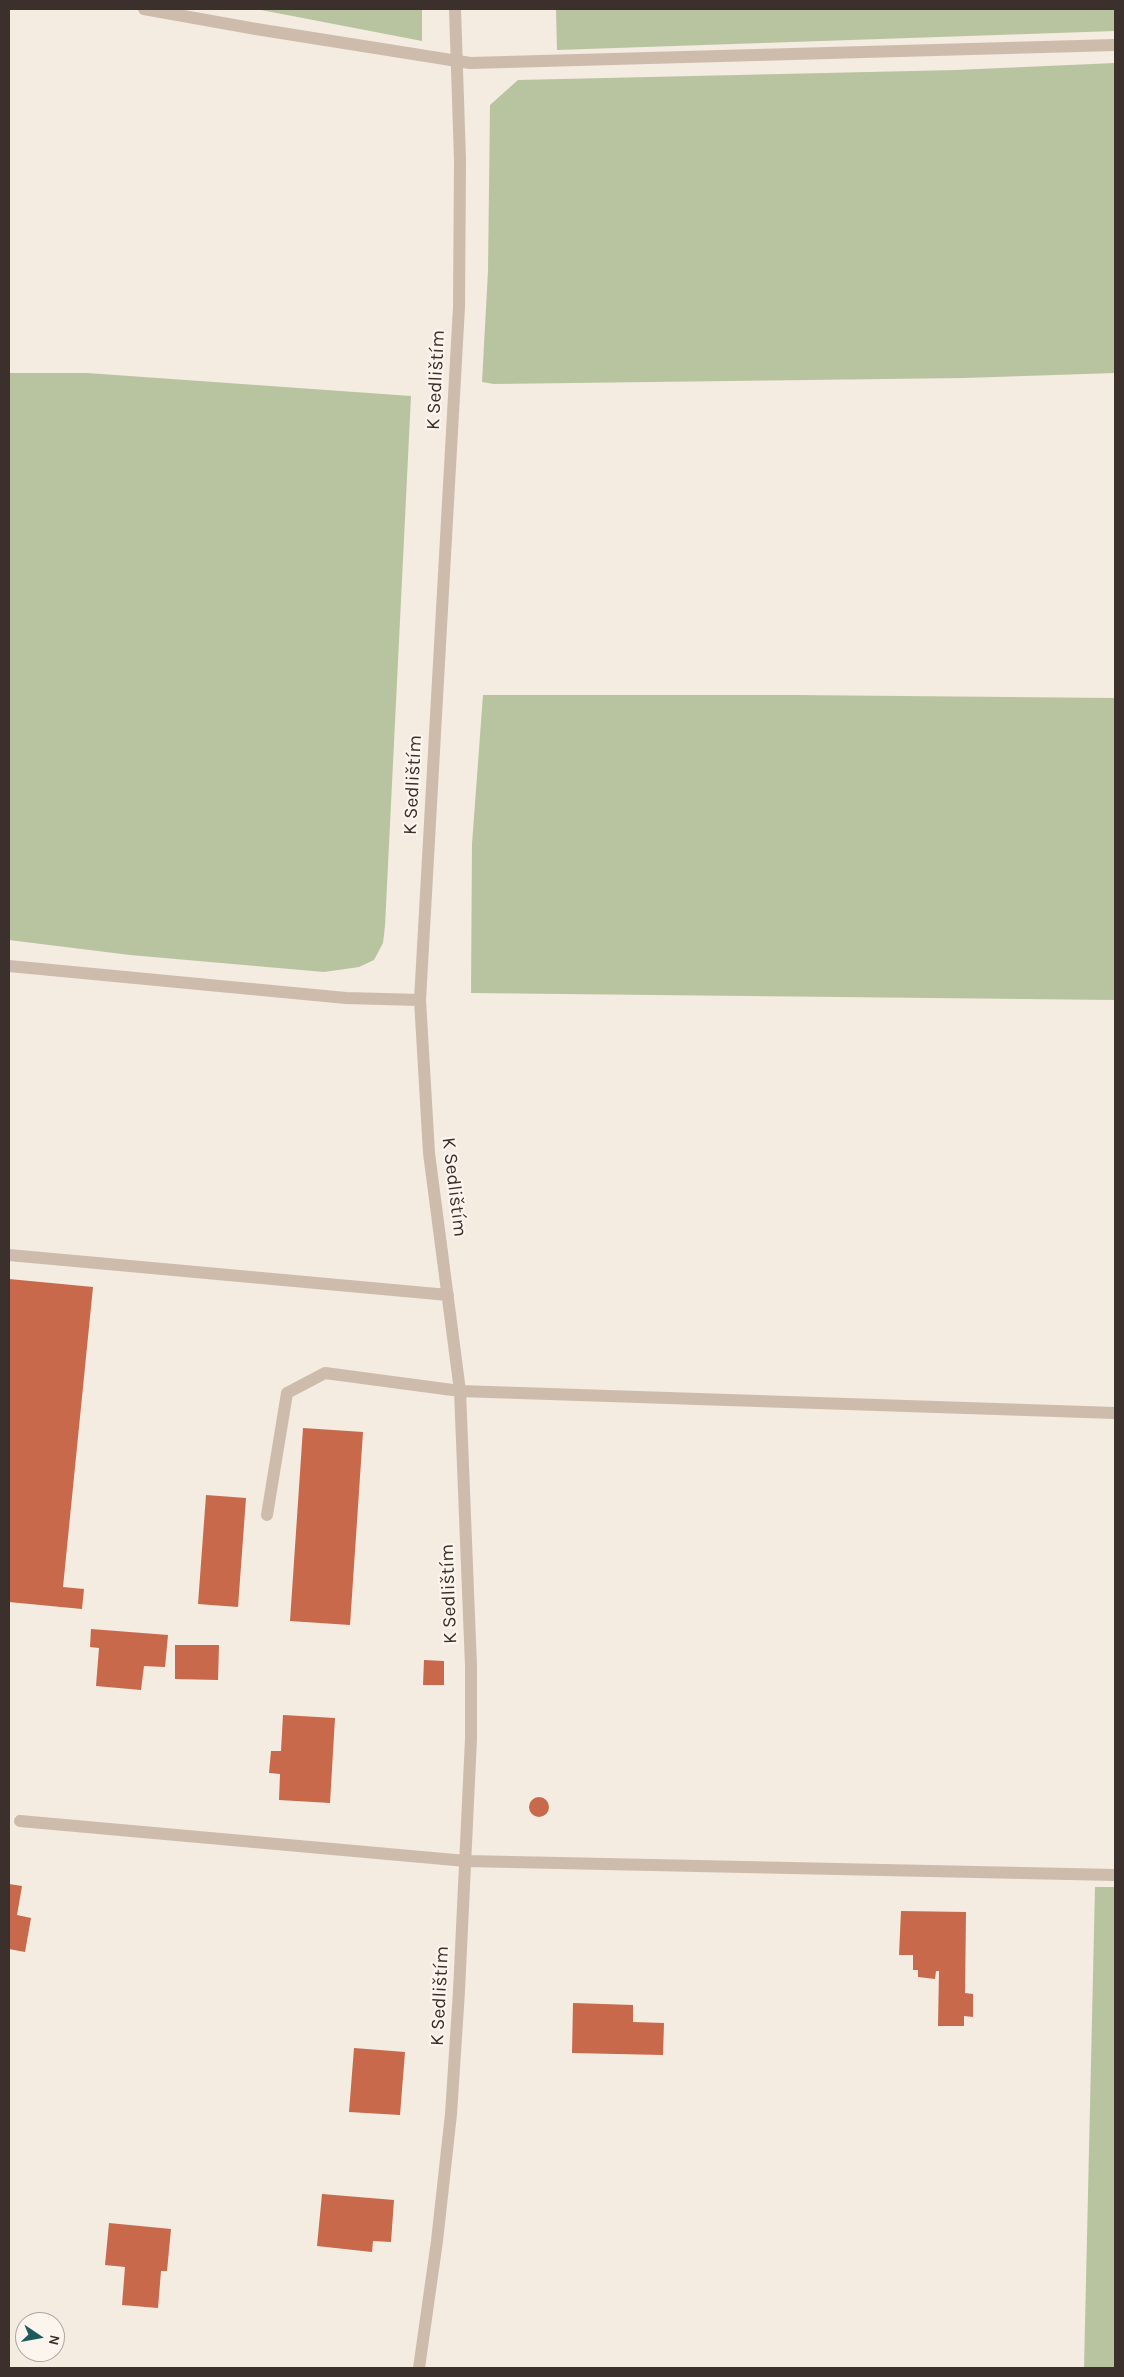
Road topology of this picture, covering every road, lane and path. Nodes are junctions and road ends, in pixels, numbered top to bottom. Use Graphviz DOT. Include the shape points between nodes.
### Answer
graph roads {
  1 [pos="144,9"];
  2 [pos="455,9"];
  3 [pos="1115,45"];
  4 [pos="458,62"];
  5 [pos="9,966"];
  6 [pos="420,1000"];
  7 [pos="9,1255"];
  8 [pos="448,1295"];
  9 [pos="460,1391"];
  10 [pos="1115,1413"];
  11 [pos="267,1515"];
  12 [pos="20,1821"];
  13 [pos="466,1861"];
  14 [pos="1115,1875"];
  15 [pos="419,2368"];
  1 -- 4 [label="street"];
  2 -- 4 [label="street, K Sedlištím"];
  3 -- 4 [label="street" via="562,62"];
  4 -- 6 [label="street, K Sedlištím" via="458,307"];
  5 -- 6 [label="street" via="346,998"];
  6 -- 8 [label="street, K Sedlištím" via="430,1153"];
  7 -- 8 [label="street"];
  8 -- 9 [label="street, K Sedlištím"];
  9 -- 10 [label="street"];
  9 -- 11 [label="street" via="325,1373 288,1393"];
  9 -- 13 [label="street, K Sedlištím" via="472,1739"];
  12 -- 13 [label="street"];
  13 -- 14 [label="street"];
  13 -- 15 [label="street, K Sedlištím" via="451,2114"];
}
